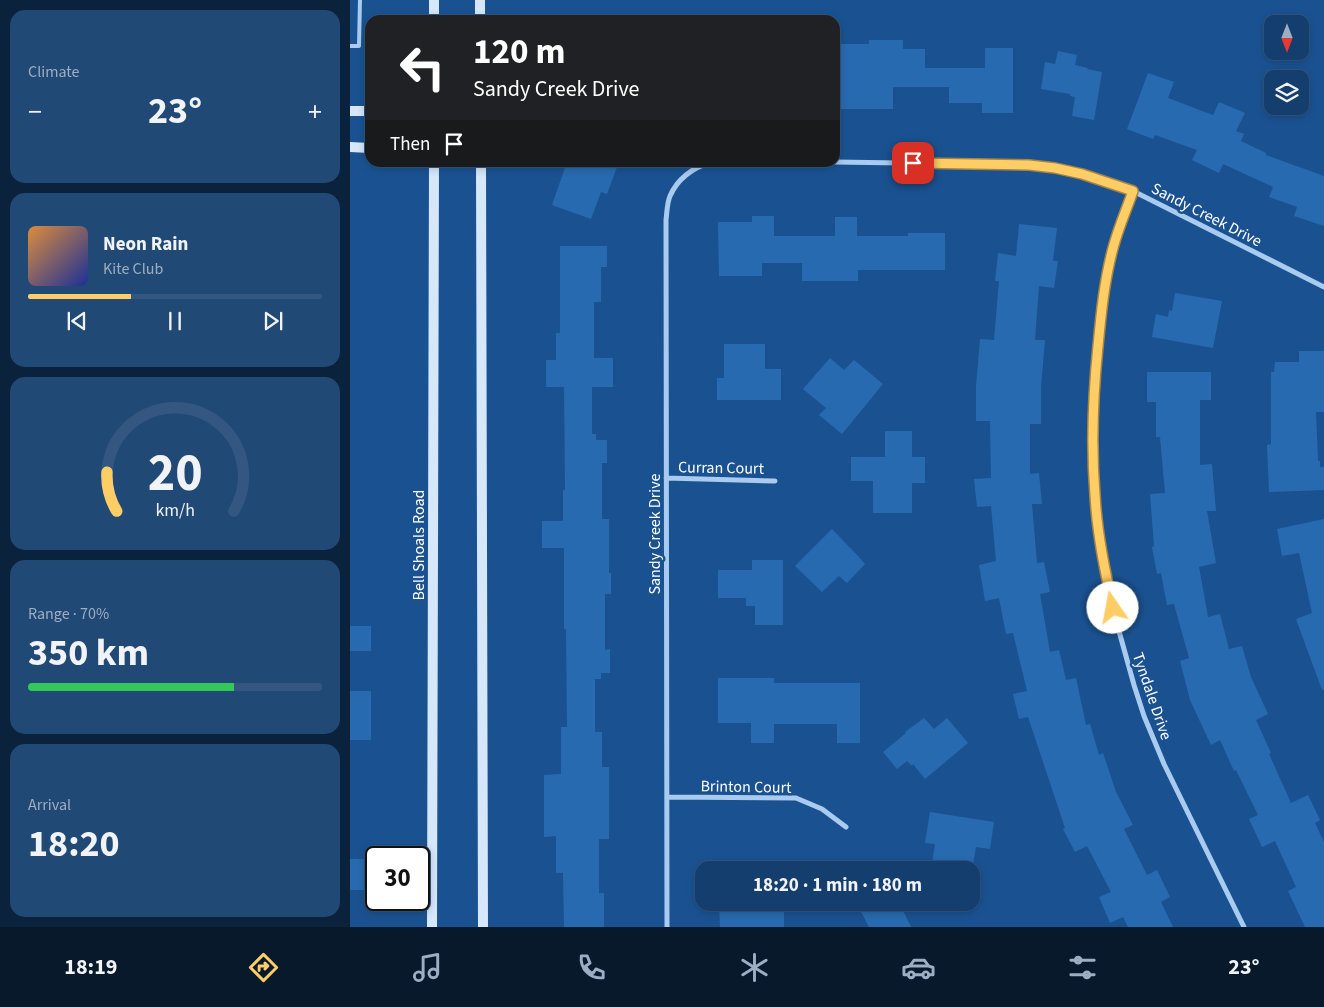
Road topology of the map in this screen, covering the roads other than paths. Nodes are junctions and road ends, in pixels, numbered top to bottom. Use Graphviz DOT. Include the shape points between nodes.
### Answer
graph roads {
  1 [pos="360,0"];
  2 [pos="434,0"];
  3 [pos="480,0"];
  4 [pos="434,15"];
  5 [pos="480,15"];
  6 [pos="350,46"];
  7 [pos="350,111"];
  8 [pos="365,111"];
  9 [pos="350,147"];
  10 [pos="365,148"];
  11 [pos="840,162"];
  12 [pos="434,167"];
  13 [pos="481,167"];
  14 [pos="696,167"];
  15 [pos="1133,191"];
  16 [pos="1324,287"];
  17 [pos="666,478"];
  18 [pos="775,480"];
  19 [pos="667,797"];
  20 [pos="846,827"];
  21 [pos="432,927"];
  22 [pos="483,927"];
  23 [pos="668,927"];
  24 [pos="1244,927"];
  1 -- 6 [label="lane" via="359,46"];
  2 -- 4 [label="main road"];
  3 -- 5 [label="main road"];
  7 -- 8 [label="main road"];
  9 -- 10 [label="main road"];
  11 -- 15 [label="street, Sandy Creek Drive" via="1029,165 1082,174"];
  12 -- 21 [label="main road, Bell Shoals Road"];
  13 -- 22 [label="main road"];
  14 -- 17 [label="street, Sandy Creek Drive" via="680,178 669,197 666,220"];
  15 -- 16 [label="street, Sandy Creek Drive"];
  15 -- 24 [label="street, Tyndale Drive" via="1108,269 1096,362 1094,476 1101,546 1117,624 1144,716"];
  17 -- 18 [label="street, Curran Court"];
  17 -- 19 [label="street, Sandy Creek Drive"];
  19 -- 20 [label="street, Brinton Court" via="796,798 822,809"];
  19 -- 23 [label="street, Sandy Creek Drive"];
}
